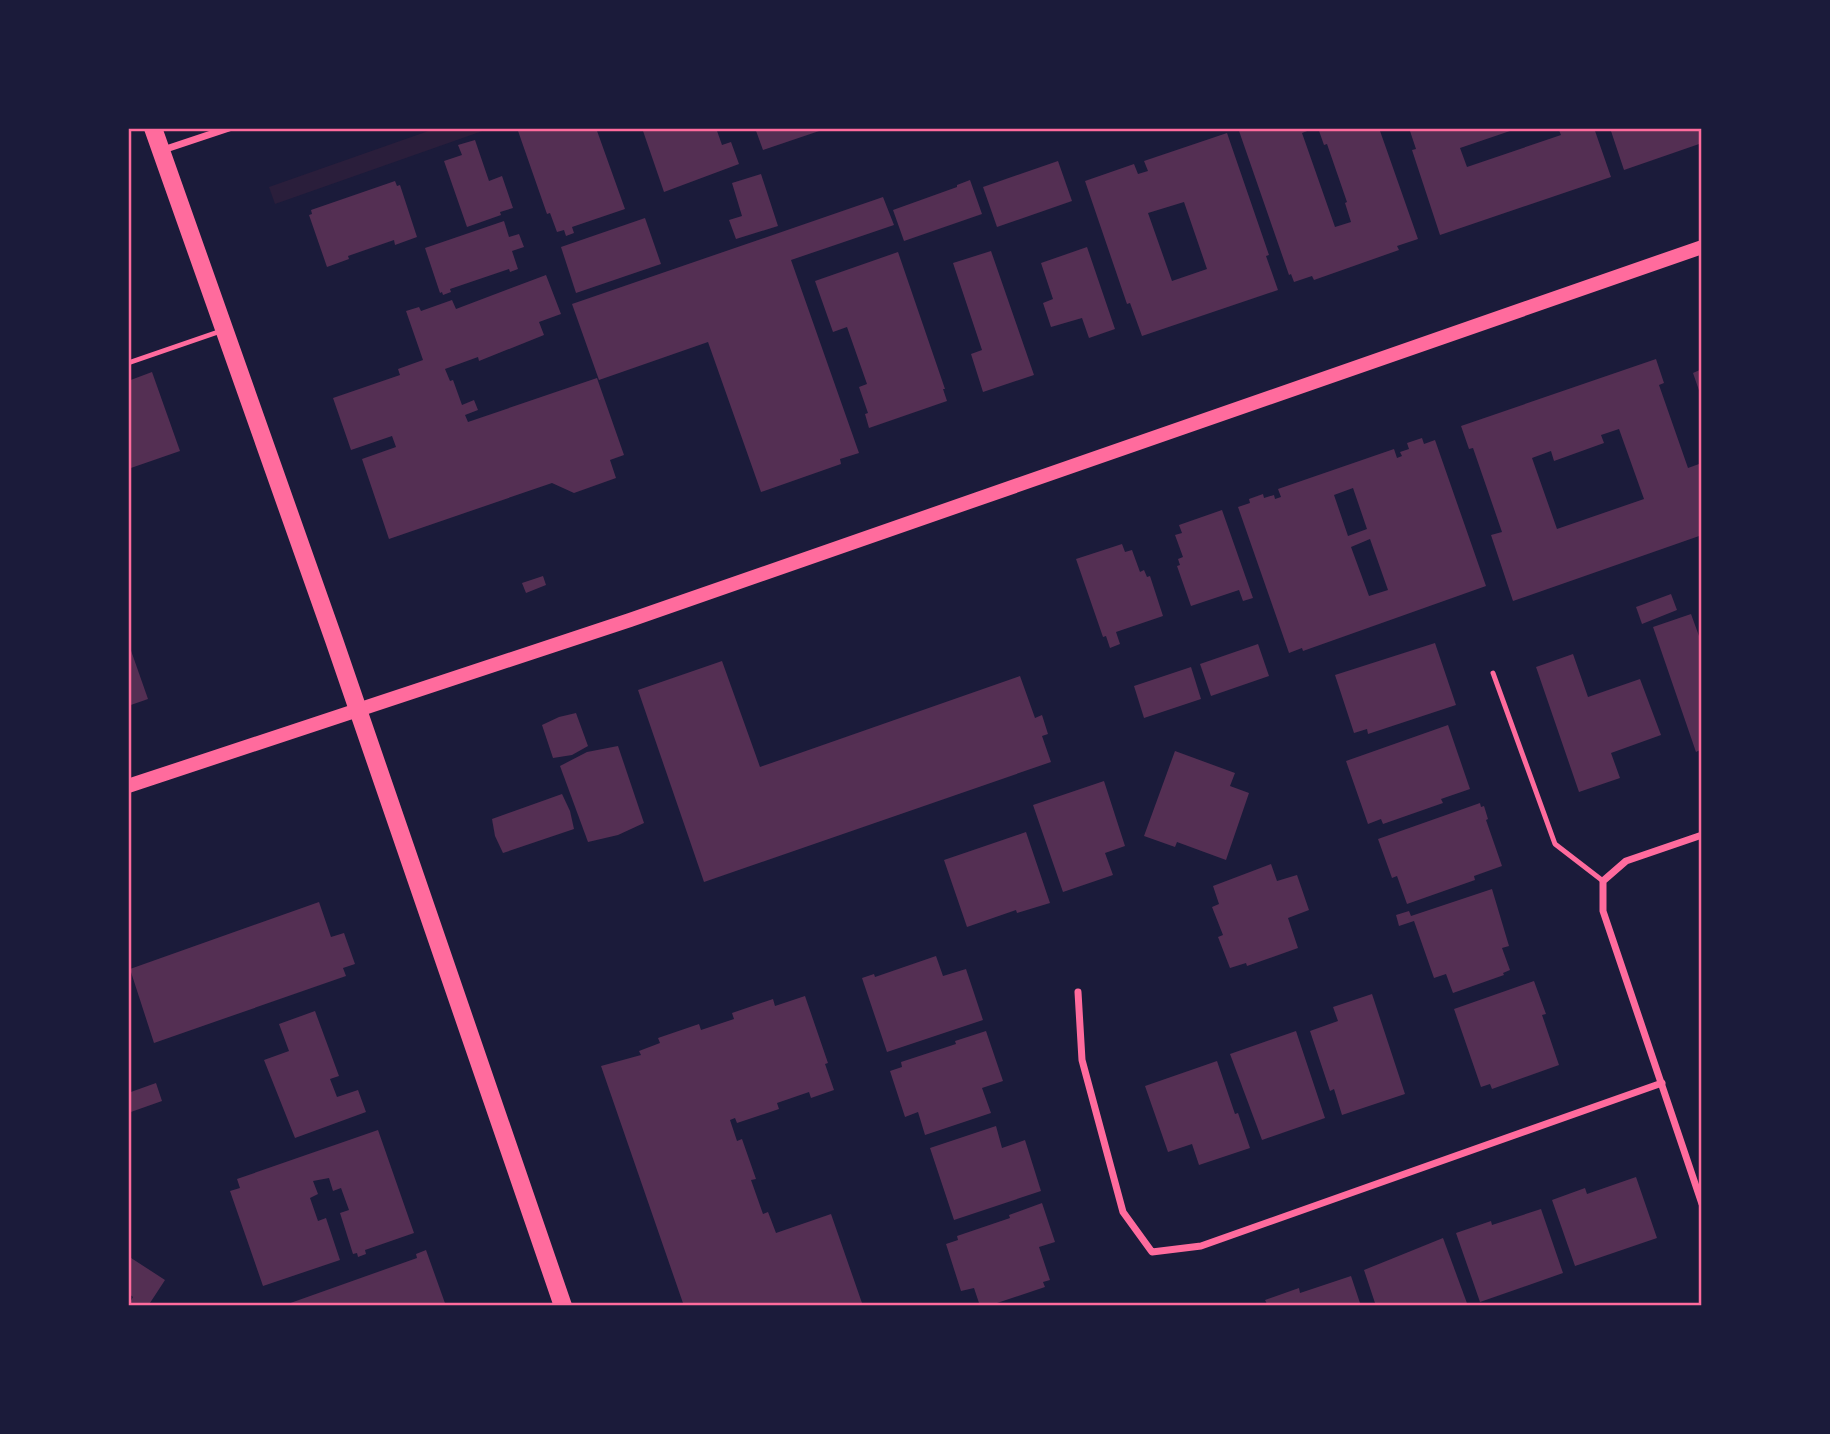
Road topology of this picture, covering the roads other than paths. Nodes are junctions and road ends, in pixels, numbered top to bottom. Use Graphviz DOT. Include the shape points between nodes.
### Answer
graph roads {
  1 [pos="153,128"];
  2 [pos="229,128"];
  3 [pos="161,151"];
  4 [pos="1702,247"];
  5 [pos="225,330"];
  6 [pos="128,363"];
  7 [pos="1493,673"];
  8 [pos="357,709"];
  9 [pos="128,786"];
  10 [pos="1702,835"];
  11 [pos="1603,881"];
  12 [pos="1077,992"];
  13 [pos="1662,1083"];
  14 [pos="1702,1203"];
  15 [pos="563,1306"];
  1 -- 3 [label="main road"];
  2 -- 3 [label="street"];
  3 -- 5 [label="main road"];
  4 -- 8 [label="main road" via="630,620"];
  5 -- 6 [label="lane"];
  5 -- 8 [label="main road"];
  7 -- 11 [label="lane" via="1555,844"];
  8 -- 9 [label="main road"];
  8 -- 15 [label="main road"];
  10 -- 11 [label="street" via="1626,862"];
  11 -- 13 [label="street" via="1603,911"];
  12 -- 13 [label="street" via="1082,1060 1123,1212 1152,1252 1201,1246"];
  13 -- 14 [label="street"];
}
